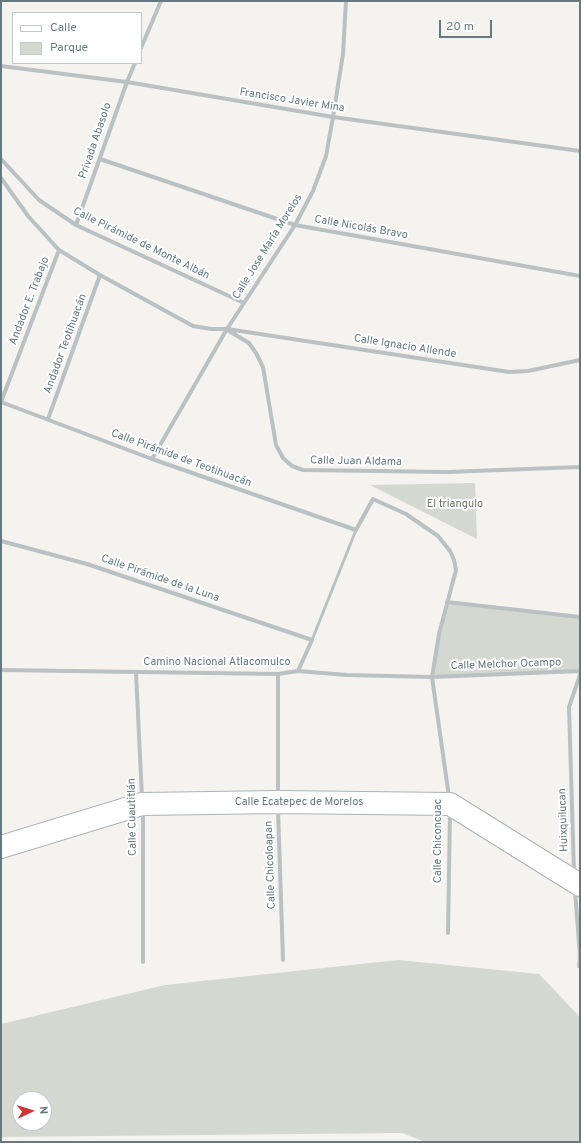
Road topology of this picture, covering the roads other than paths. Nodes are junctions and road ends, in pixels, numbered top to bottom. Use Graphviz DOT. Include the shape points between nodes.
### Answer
graph roads {
  1 [pos="161,1"];
  2 [pos="346,1"];
  3 [pos="142,46"];
  4 [pos="135,64"];
  5 [pos="1,66"];
  6 [pos="127,82"];
  7 [pos="333,117"];
  8 [pos="580,151"];
  9 [pos="1,159"];
  10 [pos="100,159"];
  11 [pos="1,178"];
  12 [pos="76,225"];
  13 [pos="295,225"];
  14 [pos="58,250"];
  15 [pos="100,275"];
  16 [pos="580,276"];
  17 [pos="244,303"];
  18 [pos="227,329"];
  19 [pos="580,360"];
  20 [pos="1,402"];
  21 [pos="48,419"];
  22 [pos="152,459"];
  23 [pos="580,467"];
  24 [pos="356,530"];
  25 [pos="1,541"];
  26 [pos="447,602"];
  27 [pos="580,617"];
  28 [pos="312,640"];
  29 [pos="1,670"];
  30 [pos="298,671"];
  31 [pos="580,671"];
  32 [pos="136,672"];
  33 [pos="278,674"];
  34 [pos="580,675"];
  35 [pos="432,677"];
  36 [pos="278,802"];
  37 [pos="142,804"];
  38 [pos="450,804"];
  39 [pos="1,847"];
  40 [pos="578,883"];
  41 [pos="448,933"];
  42 [pos="283,960"];
  43 [pos="144,962"];
  44 [pos="578,966"];
  1 -- 3 [label="street"];
  2 -- 7 [label="street, Calle Jose María Morelos" via="343,54"];
  4 -- 6 [label="street, Privada Abasolo"];
  5 -- 6 [label="street, Francisco Javier Mina"];
  6 -- 7 [label="street, Francisco Javier Mina"];
  6 -- 10 [label="street, Privada Abasolo"];
  7 -- 8 [label="street, Francisco Javier Mina"];
  7 -- 13 [label="street, Calle Jose María Morelos" via="326,156 313,191"];
  9 -- 12 [label="street, Calle Pirámide de Monte Albán" via="39,200"];
  10 -- 12 [label="street, Privada Abasolo"];
  10 -- 13 [label="street, Calle Nicolás Bravo"];
  11 -- 14 [label="street" via="28,216"];
  12 -- 17 [label="street, Calle Pirámide de Monte Albán"];
  13 -- 16 [label="street, Calle Nicolás Bravo"];
  13 -- 17 [label="street, Calle Jose María Morelos"];
  14 -- 15 [label="street"];
  14 -- 20 [label="street, Andador E. Trabajo"];
  15 -- 18 [label="street" via="193,326"];
  15 -- 21 [label="street, Andador Teotihuacán"];
  17 -- 18 [label="street, Calle Jose María Morelos"];
  18 -- 19 [label="street, Calle Ignacio Allende" via="509,372 528,371"];
  18 -- 22 [label="street, Calle Jose María Morelos"];
  18 -- 23 [label="street, Calle Juan Aldama" via="249,343 263,367 276,445 282,458 292,466 303,470 448,472"];
  20 -- 21 [label="street, Calle Pirámide de Teotihuacán"];
  21 -- 22 [label="street, Calle Pirámide de Teotihuacán"];
  22 -- 24 [label="street, Calle Pirámide de Teotihuacán"];
  24 -- 26 [label="street, Calle Chiconcuac" via="373,499 406,514 438,536 450,551 456,570"];
  24 -- 28 [label="lane"];
  25 -- 28 [label="street, Calle Pirámide de la Luna" via="87,564"];
  26 -- 27 [label="street"];
  26 -- 35 [label="street, Calle Chiconcuac"];
  28 -- 30 [label="street"];
  29 -- 32 [label="street, Camino Nacional Atlacomulco"];
  30 -- 33 [label="street, Camino Nacional Atlacomulco"];
  30 -- 35 [label="street, Camino Nacional Atlacomulco"];
  31 -- 35 [label="street, Calle Melchor Ocampo"];
  32 -- 33 [label="street, Camino Nacional Atlacomulco"];
  32 -- 37 [label="street, Calle Cuautitlán"];
  33 -- 36 [label="street, Calle Chicoloapan"];
  34 -- 40 [label="street, Huixquilucan" via="569,708"];
  35 -- 38 [label="street, Calle Chiconcuac"];
  36 -- 37 [label="street, Calle Ecatepec de Morelos"];
  36 -- 38 [label="street, Calle Ecatepec de Morelos"];
  36 -- 42 [label="street, Calle Chicoloapan"];
  37 -- 39 [label="street, Calle Ecatepec de Morelos"];
  37 -- 43 [label="street, Calle Cuautitlán"];
  38 -- 40 [label="street"];
  38 -- 41 [label="street, Calle Chiconcuac"];
  40 -- 44 [label="street, Huixquilucan"];
}
